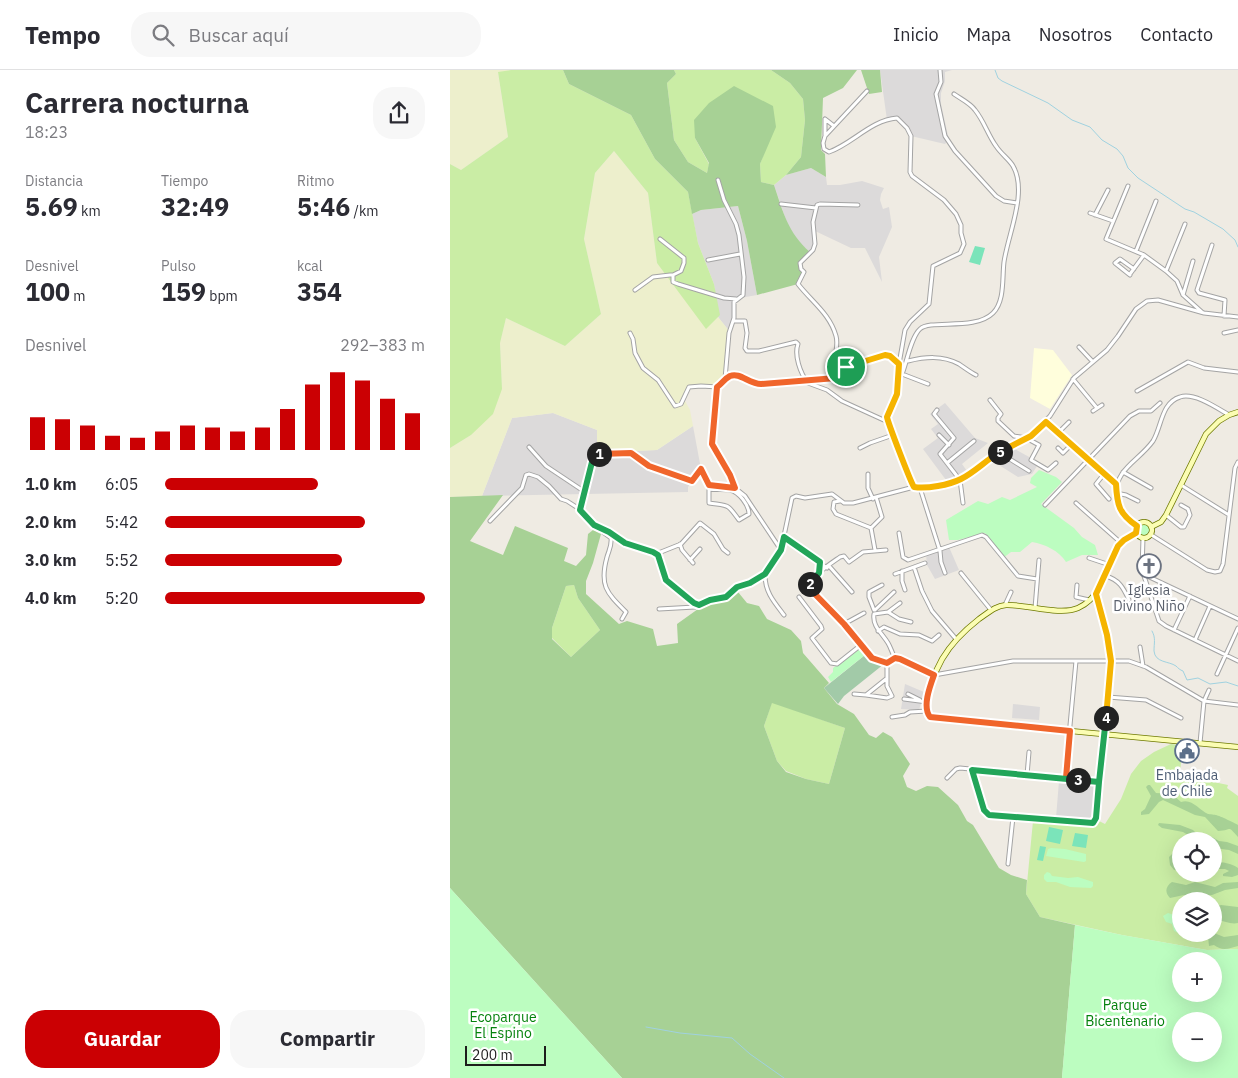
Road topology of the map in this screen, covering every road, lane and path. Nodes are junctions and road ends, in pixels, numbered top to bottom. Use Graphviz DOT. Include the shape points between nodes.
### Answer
graph roads {
  1 [pos="940,70"];
  2 [pos="867,91"];
  3 [pos="954,94"];
  4 [pos="834,126"];
  5 [pos="825,136"];
  6 [pos="718,180"];
  7 [pos="1128,186"];
  8 [pos="1108,190"];
  9 [pos="1156,201"];
  10 [pos="781,204"];
  11 [pos="1017,204"];
  12 [pos="858,205"];
  13 [pos="816,208"];
  14 [pos="1090,214"];
  15 [pos="1095,215"];
  16 [pos="1113,221"];
  17 [pos="1185,224"];
  18 [pos="660,239"];
  19 [pos="1212,245"];
  20 [pos="1136,251"];
  21 [pos="740,254"];
  22 [pos="1144,255"];
  23 [pos="708,260"];
  24 [pos="1193,260"];
  25 [pos="1134,269"];
  26 [pos="1166,271"];
  27 [pos="672,275"];
  28 [pos="635,290"];
  29 [pos="1183,296"];
  30 [pos="736,299"];
  31 [pos="1204,313"];
  32 [pos="1224,316"];
  33 [pos="1238,317"];
  34 [pos="733,320"];
  35 [pos="1238,330"];
  36 [pos="630,333"];
  37 [pos="1224,333"];
  38 [pos="1079,346"];
  39 [pos="908,361"];
  40 [pos="1093,362"];
  41 [pos="899,364"];
  42 [pos="846,367"];
  43 [pos="1238,372"];
  44 [pos="901,375"];
  45 [pos="976,375"];
  46 [pos="805,379"];
  47 [pos="1074,379"];
  48 [pos="725,380"];
  49 [pos="928,384"];
  50 [pos="717,387"];
  51 [pos="1137,391"];
  52 [pos="990,400"];
  53 [pos="1160,403"];
  54 [pos="1102,405"];
  55 [pos="1097,408"];
  56 [pos="938,410"];
  57 [pos="1093,411"];
  58 [pos="1238,412"];
  59 [pos="1229,415"];
  60 [pos="888,422"];
  61 [pos="1046,422"];
  62 [pos="1069,422"];
  63 [pos="1058,433"];
  64 [pos="893,435"];
  65 [pos="939,435"];
  66 [pos="1026,438"];
  67 [pos="974,441"];
  68 [pos="949,445"];
  69 [pos="1071,445"];
  70 [pos="529,447"];
  71 [pos="860,448"];
  72 [pos="1058,448"];
  73 [pos="999,453"];
  74 [pos="1088,459"];
  75 [pos="1238,462"];
  76 [pos="947,463"];
  77 [pos="1056,463"];
  78 [pos="1029,470"];
  79 [pos="1123,472"];
  80 [pos="868,474"];
  81 [pos="1104,474"];
  82 [pos="960,480"];
  83 [pos="1116,484"];
  84 [pos="1180,484"];
  85 [pos="914,487"];
  86 [pos="735,488"];
  87 [pos="920,488"];
  88 [pos="1151,488"];
  89 [pos="585,492"];
  90 [pos="1116,493"];
  91 [pos="744,498"];
  92 [pos="874,498"];
  93 [pos="1110,498"];
  94 [pos="840,501"];
  95 [pos="1138,502"];
  96 [pos="962,503"];
  97 [pos="1076,503"];
  98 [pos="1045,505"];
  99 [pos="1180,505"];
  100 [pos="580,510"];
  101 [pos="1166,515"];
  102 [pos="1229,515"];
  103 [pos="490,521"];
  104 [pos="1137,526"];
  105 [pos="1151,527"];
  106 [pos="601,528"];
  107 [pos="871,528"];
  108 [pos="899,533"];
  109 [pos="1136,533"];
  110 [pos="1150,534"];
  111 [pos="784,537"];
  112 [pos="1143,538"];
  113 [pos="1120,542"];
  114 [pos="680,544"];
  115 [pos="700,548"];
  116 [pos="940,549"];
  117 [pos="781,550"];
  118 [pos="875,550"];
  119 [pos="886,550"];
  120 [pos="728,553"];
  121 [pos="656,554"];
  122 [pos="1089,558"];
  123 [pos="1039,560"];
  124 [pos="820,562"];
  125 [pos="925,563"];
  126 [pos="1110,565"];
  127 [pos="828,567"];
  128 [pos="914,567"];
  129 [pos="902,571"];
  130 [pos="819,573"];
  131 [pos="945,573"];
  132 [pos="961,573"];
  133 [pos="895,574"];
  134 [pos="1143,574"];
  135 [pos="765,575"];
  136 [pos="1105,575"];
  137 [pos="1037,579"];
  138 [pos="1077,584"];
  139 [pos="882,585"];
  140 [pos="905,590"];
  141 [pos="852,592"];
  142 [pos="894,592"];
  143 [pos="1011,592"];
  144 [pos="1096,594"];
  145 [pos="1190,596"];
  146 [pos="799,597"];
  147 [pos="1089,600"];
  148 [pos="1129,600"];
  149 [pos="900,604"];
  150 [pos="699,605"];
  151 [pos="1004,605"];
  152 [pos="1210,606"];
  153 [pos="1035,608"];
  154 [pos="659,609"];
  155 [pos="991,610"];
  156 [pos="875,612"];
  157 [pos="888,612"];
  158 [pos="864,613"];
  159 [pos="784,615"];
  160 [pos="622,619"];
  161 [pos="1238,619"];
  162 [pos="911,622"];
  163 [pos="844,624"];
  164 [pos="1238,628"];
  165 [pos="1174,630"];
  166 [pos="878,631"];
  167 [pos="939,635"];
  168 [pos="956,639"];
  169 [pos="1195,640"];
  170 [pos="861,645"];
  171 [pos="1140,647"];
  172 [pos="1226,655"];
  173 [pos="895,658"];
  174 [pos="1076,661"];
  175 [pos="1111,661"];
  176 [pos="1238,661"];
  177 [pos="887,663"];
  178 [pos="1143,666"];
  179 [pos="1217,674"];
  180 [pos="934,675"];
  181 [pos="886,680"];
  182 [pos="1209,690"];
  183 [pos="854,694"];
  184 [pos="908,694"];
  185 [pos="866,695"];
  186 [pos="1108,697"];
  187 [pos="904,699"];
  188 [pos="921,701"];
  189 [pos="1204,701"];
  190 [pos="927,702"];
  191 [pos="1238,705"];
  192 [pos="928,713"];
  193 [pos="892,717"];
  194 [pos="1181,718"];
  195 [pos="1070,730"];
  196 [pos="1104,733"];
  197 [pos="1200,742"];
  198 [pos="1238,745"];
  199 [pos="1029,752"];
  200 [pos="972,770"];
  201 [pos="1027,775"];
  202 [pos="947,778"];
  203 [pos="1066,778"];
  204 [pos="1099,782"];
  205 [pos="1013,817"];
  206 [pos="1008,864"];
  1 -- 11 [label="street" via="936,94 946,138 996,196"];
  2 -- 4 [label="street"];
  3 -- 11 [label="street" via="975,109 996,146 1012,164 1019,180"];
  4 -- 5 [label="street"];
  4 -- 5 [label="street" via="825,119"];
  5 -- 41 [label="street" via="823,147 825,152 829,152 884,121 897,118 908,128 911,136 912,176 944,200 961,225 964,248 953,258 933,266 929,304 905,330"];
  6 -- 21 [label="street" via="736,224"];
  7 -- 16 [label="street"];
  8 -- 15 [label="street"];
  9 -- 20 [label="street"];
  10 -- 13 [label="street"];
  11 -- 39 [label="street" via="1004,262 1000,302 994,313 976,322 925,326 916,335"];
  12 -- 13 [label="street" via="820,204"];
  13 -- 42 [label="street" via="813,222 815,244 800,264 804,272 798,284 825,313 837,338 836,359"];
  14 -- 15 [label="street"];
  15 -- 16 [label="street"];
  16 -- 20 [label="street" via="1106,238"];
  17 -- 26 [label="street"];
  18 -- 27 [label="street" via="684,258 681,271"];
  19 -- 32 [label="street" via="1197,290 1225,300"];
  20 -- 22 [label="street"];
  21 -- 23 [label="street"];
  21 -- 30 [label="street" via="744,288 743,295"];
  22 -- 25 [label="street"];
  22 -- 26 [label="street"];
  24 -- 29 [label="street"];
  25 -- 25 [label="street" via="1130,274 1115,263 1120,258"];
  26 -- 29 [label="street" via="1177,281"];
  27 -- 28 [label="street" via="653,277"];
  27 -- 30 [label="street" via="673,282 678,284"];
  29 -- 31 [label="street"];
  30 -- 34 [label="street"];
  31 -- 32 [label="street"];
  31 -- 40 [label="street" via="1158,300 1147,301 1136,309 1107,350"];
  32 -- 33 [label="street"];
  34 -- 46 [label="street" via="746,321 747,351 798,342 796,356"];
  34 -- 48 [label="street"];
  35 -- 37 [label="street"];
  36 -- 50 [label="street" via="643,368 658,380 674,406 681,404 689,387"];
  38 -- 40 [label="street"];
  39 -- 44 [label="street"];
  39 -- 45 [label="street" via="938,358 957,363"];
  40 -- 47 [label="street"];
  41 -- 42 [label="street" via="885,355"];
  41 -- 44 [label="street"];
  42 -- 46 [label="street" via="842,376"];
  43 -- 51 [label="street" via="1204,368 1188,362"];
  44 -- 49 [label="street"];
  44 -- 60 [label="street" via="897,394 887,414"];
  46 -- 48 [label="street" via="754,384 732,375"];
  46 -- 60 [label="street" via="812,386 827,390 842,401"];
  47 -- 55 [label="street"];
  47 -- 61 [label="street"];
  48 -- 50 [label="street"];
  50 -- 86 [label="street" via="712,444"];
  52 -- 66 [label="street" via="1000,411 998,421 1014,436"];
  53 -- 74 [label="street" via="1151,411 1139,411 1130,416"];
  54 -- 55 [label="street"];
  55 -- 57 [label="street"];
  56 -- 68 [label="street" via="934,414 954,438"];
  58 -- 59 [label="street"];
  59 -- 79 [label="street" via="1195,397 1176,398 1167,406 1152,442"];
  59 -- 84 [label="street" via="1206,434"];
  60 -- 64 [label="street"];
  61 -- 63 [label="street"];
  61 -- 66 [label="street"];
  62 -- 63 [label="street"];
  63 -- 69 [label="street"];
  64 -- 71 [label="street"];
  64 -- 85 [label="street"];
  65 -- 68 [label="street"];
  66 -- 73 [label="street"];
  66 -- 77 [label="street" via="1038,445 1031,460 1048,470"];
  67 -- 76 [label="street"];
  68 -- 76 [label="street" via="940,454"];
  69 -- 72 [label="street" via="1063,453"];
  69 -- 74 [label="street"];
  70 -- 89 [label="street" via="546,466"];
  73 -- 78 [label="street"];
  73 -- 82 [label="street"];
  74 -- 81 [label="street"];
  74 -- 98 [label="street"];
  75 -- 102 [label="street"];
  76 -- 82 [label="street"];
  79 -- 83 [label="street"];
  79 -- 88 [label="street"];
  80 -- 92 [label="street" via="868,488"];
  81 -- 83 [label="street"];
  81 -- 93 [label="street" via="1096,484"];
  82 -- 87 [label="street"];
  82 -- 96 [label="street"];
  83 -- 90 [label="street"];
  84 -- 101 [label="street"];
  84 -- 102 [label="street"];
  85 -- 87 [label="street"];
  85 -- 92 [label="street"];
  86 -- 89 [label="street" via="709,485 701,469 692,481 649,466 631,453 594,454"];
  86 -- 91 [label="street"];
  87 -- 116 [label="street"];
  89 -- 100 [label="street"];
  90 -- 95 [label="street"];
  90 -- 104 [label="street" via="1122,512"];
  91 -- 91 [label="street" via="750,513 739,520 727,505 709,502 710,489 732,490"];
  91 -- 117 [label="street"];
  92 -- 94 [label="street" via="852,503"];
  92 -- 107 [label="street" via="882,517"];
  94 -- 107 [label="street" via="834,502 836,514"];
  94 -- 111 [label="street" via="832,494 792,498"];
  97 -- 113 [label="street"];
  99 -- 101 [label="street" via="1188,509 1190,515 1184,527"];
  100 -- 103 [label="street" via="561,499 538,477 529,474 522,488"];
  100 -- 106 [label="street"];
  101 -- 105 [label="street"];
  102 -- 110 [label="street" via="1223,564 1217,572 1207,570"];
  104 -- 105 [label="street" via="1143,522"];
  104 -- 109 [label="street"];
  105 -- 110 [label="street"];
  106 -- 121 [label="street" via="625,543"];
  106 -- 160 [label="street" via="611,538 612,545 604,571 606,591 626,612"];
  107 -- 118 [label="street"];
  108 -- 116 [label="street" via="904,559"];
  109 -- 112 [label="street"];
  109 -- 113 [label="street"];
  110 -- 112 [label="street"];
  111 -- 117 [label="street"];
  111 -- 124 [label="street"];
  112 -- 134 [label="street"];
  113 -- 126 [label="street"];
  114 -- 115 [label="street" via="692,562"];
  114 -- 120 [label="street" via="700,523 714,534"];
  114 -- 121 [label="street"];
  116 -- 131 [label="street"];
  116 -- 137 [label="street" via="982,535 1018,576"];
  117 -- 135 [label="street"];
  118 -- 119 [label="street"];
  118 -- 127 [label="street" via="863,552 849,562 844,556 840,557"];
  121 -- 150 [label="street" via="666,580"];
  122 -- 126 [label="street"];
  123 -- 137 [label="street"];
  124 -- 127 [label="street"];
  124 -- 130 [label="street"];
  125 -- 128 [label="street"];
  126 -- 136 [label="street"];
  127 -- 130 [label="street"];
  127 -- 141 [label="street"];
  128 -- 129 [label="street"];
  128 -- 168 [label="street" via="932,610"];
  129 -- 133 [label="street"];
  129 -- 140 [label="street"];
  130 -- 163 [label="street" via="811,582 811,590"];
  132 -- 155 [label="street"];
  134 -- 145 [label="street"];
  134 -- 165 [label="street" via="1159,621"];
  135 -- 150 [label="street" via="737,587 726,597"];
  135 -- 159 [label="street" via="767,592"];
  136 -- 144 [label="street"];
  136 -- 148 [label="street" via="1119,582"];
  137 -- 153 [label="street"];
  138 -- 147 [label="street" via="1076,597"];
  139 -- 156 [label="street" via="869,592"];
  142 -- 156 [label="street"];
  143 -- 151 [label="street"];
  144 -- 147 [label="street"];
  144 -- 175 [label="street"];
  145 -- 152 [label="street"];
  145 -- 165 [label="street"];
  146 -- 170 [label="street" via="822,626 812,638 831,663 837,664"];
  147 -- 153 [label="street" via="1070,611"];
  149 -- 157 [label="street"];
  150 -- 154 [label="street"];
  151 -- 153 [label="street"];
  151 -- 155 [label="street"];
  152 -- 161 [label="street"];
  152 -- 169 [label="street"];
  155 -- 168 [label="street"];
  156 -- 157 [label="street"];
  156 -- 166 [label="street" via="873,619"];
  157 -- 162 [label="street"];
  158 -- 163 [label="street"];
  163 -- 170 [label="street"];
  164 -- 172 [label="street"];
  165 -- 169 [label="street"];
  166 -- 167 [label="street" via="884,626 900,634 919,635 932,641"];
  166 -- 173 [label="street"];
  168 -- 180 [label="street"];
  169 -- 172 [label="street"];
  170 -- 177 [label="street" via="872,658"];
  171 -- 178 [label="street"];
  172 -- 176 [label="street"];
  172 -- 179 [label="street"];
  173 -- 177 [label="street"];
  173 -- 180 [label="street"];
  174 -- 175 [label="street"];
  174 -- 180 [label="street" via="1007,662"];
  174 -- 195 [label="street"];
  175 -- 178 [label="street"];
  175 -- 186 [label="street"];
  177 -- 181 [label="street"];
  178 -- 189 [label="street"];
  180 -- 190 [label="street"];
  181 -- 185 [label="street"];
  181 -- 185 [label="street" via="892,694 890,698"];
  182 -- 189 [label="street"];
  183 -- 185 [label="street"];
  184 -- 188 [label="street"];
  186 -- 194 [label="street" via="1146,700"];
  186 -- 196 [label="street"];
  187 -- 188 [label="street"];
  188 -- 190 [label="street"];
  189 -- 191 [label="street"];
  189 -- 197 [label="street"];
  190 -- 192 [label="street"];
  192 -- 193 [label="street" via="910,712"];
  192 -- 195 [label="street" via="934,718"];
  195 -- 196 [label="street"];
  195 -- 203 [label="street"];
  196 -- 197 [label="street"];
  196 -- 204 [label="street"];
  197 -- 198 [label="street"];
  199 -- 201 [label="street"];
  200 -- 201 [label="street"];
  200 -- 202 [label="street" via="957,768"];
  200 -- 205 [label="street" via="986,813"];
  201 -- 203 [label="street"];
  203 -- 204 [label="street"];
  204 -- 205 [label="street" via="1096,818 1090,824"];
  205 -- 206 [label="street"];
}
